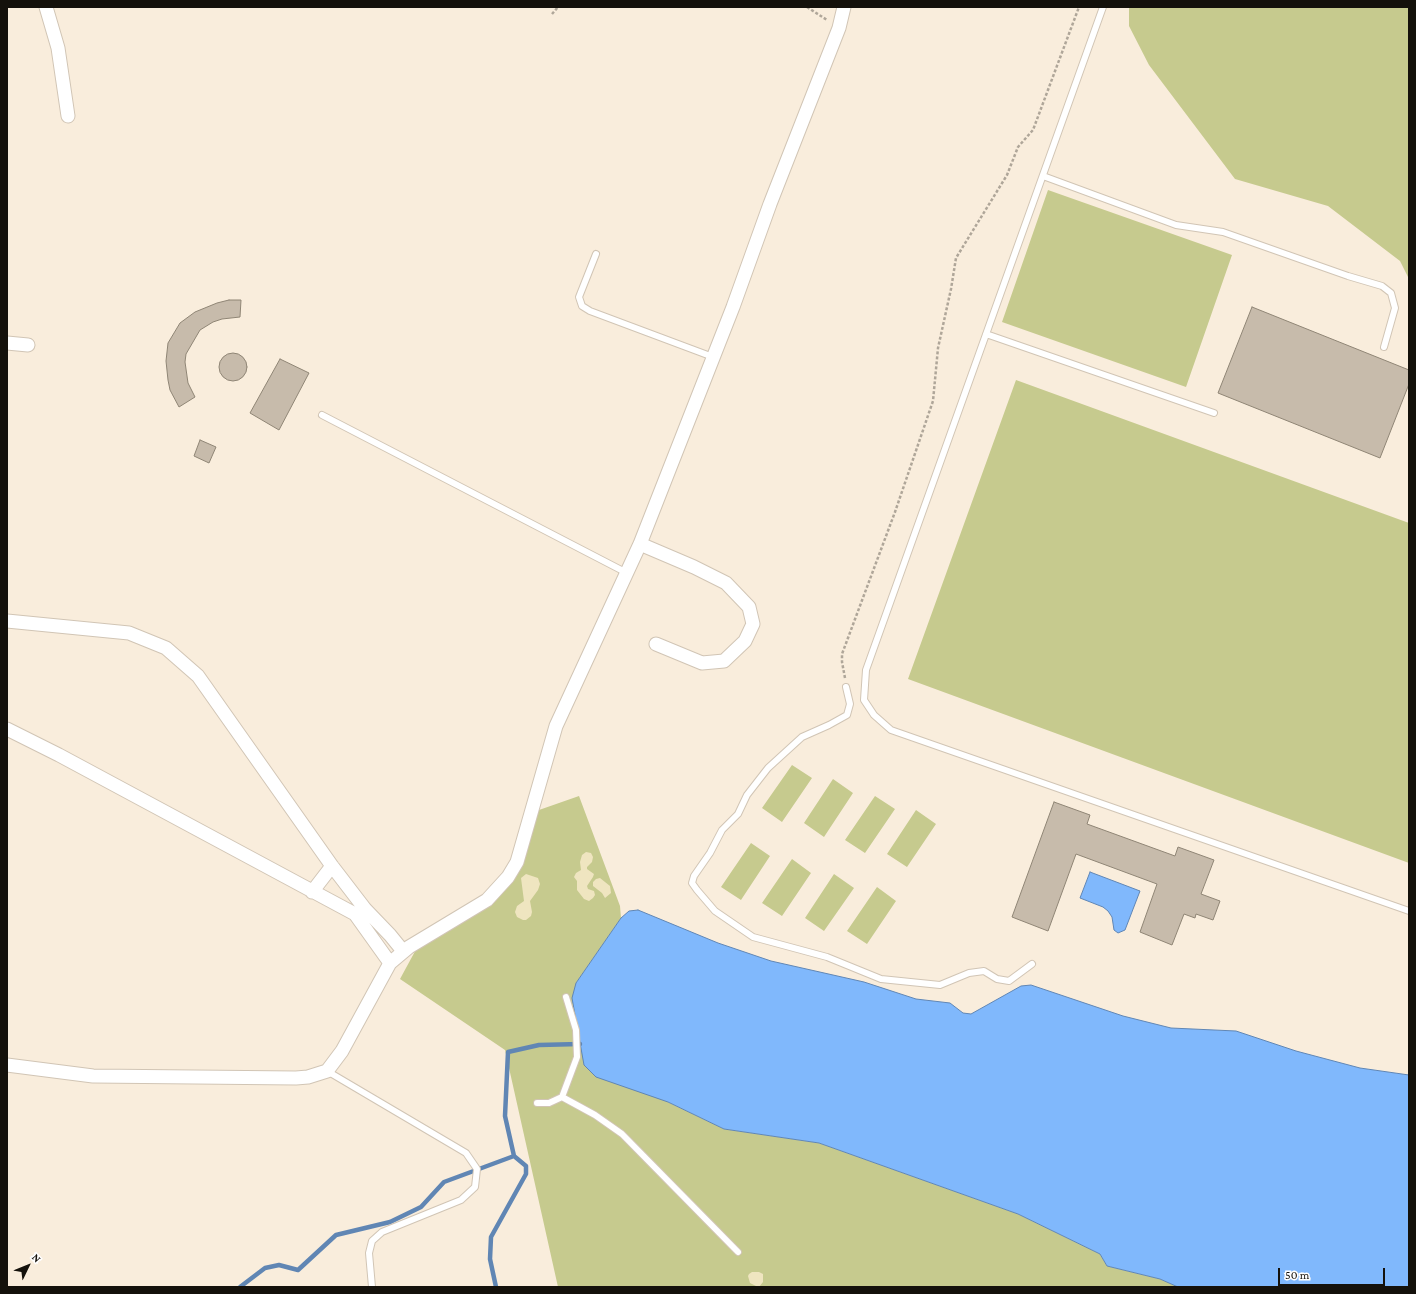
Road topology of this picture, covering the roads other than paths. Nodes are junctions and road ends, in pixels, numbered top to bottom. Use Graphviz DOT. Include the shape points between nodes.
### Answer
graph roads {
  1 [pos="46,7"];
  2 [pos="844,7"];
  3 [pos="1103,7"];
  4 [pos="68,116"];
  5 [pos="1042,176"];
  6 [pos="596,254"];
  7 [pos="986,334"];
  8 [pos="7,343"];
  9 [pos="28,345"];
  10 [pos="1384,347"];
  11 [pos="713,357"];
  12 [pos="1214,413"];
  13 [pos="322,415"];
  14 [pos="640,544"];
  15 [pos="627,573"];
  16 [pos="7,621"];
  17 [pos="656,644"];
  18 [pos="846,687"];
  19 [pos="7,729"];
  20 [pos="332,866"];
  21 [pos="312,892"];
  22 [pos="1409,911"];
  23 [pos="360,912"];
  24 [pos="404,951"];
  25 [pos="390,963"];
  26 [pos="1032,964"];
  27 [pos="566,997"];
  28 [pos="7,1065"];
  29 [pos="327,1070"];
  30 [pos="562,1097"];
  31 [pos="537,1103"];
  32 [pos="738,1252"];
  33 [pos="372,1287"];
  1 -- 4 [label="street" via="58,48"];
  2 -- 11 [label="street" via="839,28"];
  3 -- 5 [label="lane"];
  5 -- 7 [label="lane"];
  5 -- 10 [label="lane" via="1176,226 1223,232 1382,286 1391,293 1395,308"];
  6 -- 11 [label="lane" via="579,298 582,306"];
  7 -- 12 [label="lane"];
  7 -- 22 [label="lane" via="866,670 864,700 874,715 891,730"];
  8 -- 9 [label="street"];
  11 -- 14 [label="street"];
  13 -- 15 [label="lane"];
  14 -- 15 [label="street"];
  14 -- 17 [label="street" via="726,583 749,607 753,624 745,641 724,661 702,662"];
  15 -- 24 [label="street" via="556,726 517,862 508,877 486,900"];
  16 -- 20 [label="street" via="129,633 166,648 198,676"];
  18 -- 26 [label="lane" via="850,704 846,715 802,737 768,768 747,795 738,814 722,830 692,883 715,911 753,937 827,957 881,980 940,985 968,973 984,971 997,979 1009,981"];
  19 -- 21 [label="street"];
  20 -- 21 [label="street"];
  20 -- 23 [label="street"];
  21 -- 23 [label="street"];
  23 -- 24 [label="street" via="390,934"];
  23 -- 25 [label="street"];
  24 -- 25 [label="street"];
  25 -- 29 [label="street" via="342,1051"];
  27 -- 30 [label="lane" via="576,1030 577,1057"];
  28 -- 29 [label="street" via="93,1076 296,1078 308,1077"];
  29 -- 33 [label="lane" via="466,1153 477,1170 475,1187 461,1200 382,1232 372,1241 368,1253"];
  30 -- 31 [label="lane" via="550,1103"];
  30 -- 32 [label="lane" via="595,1115 622,1134"];
}
